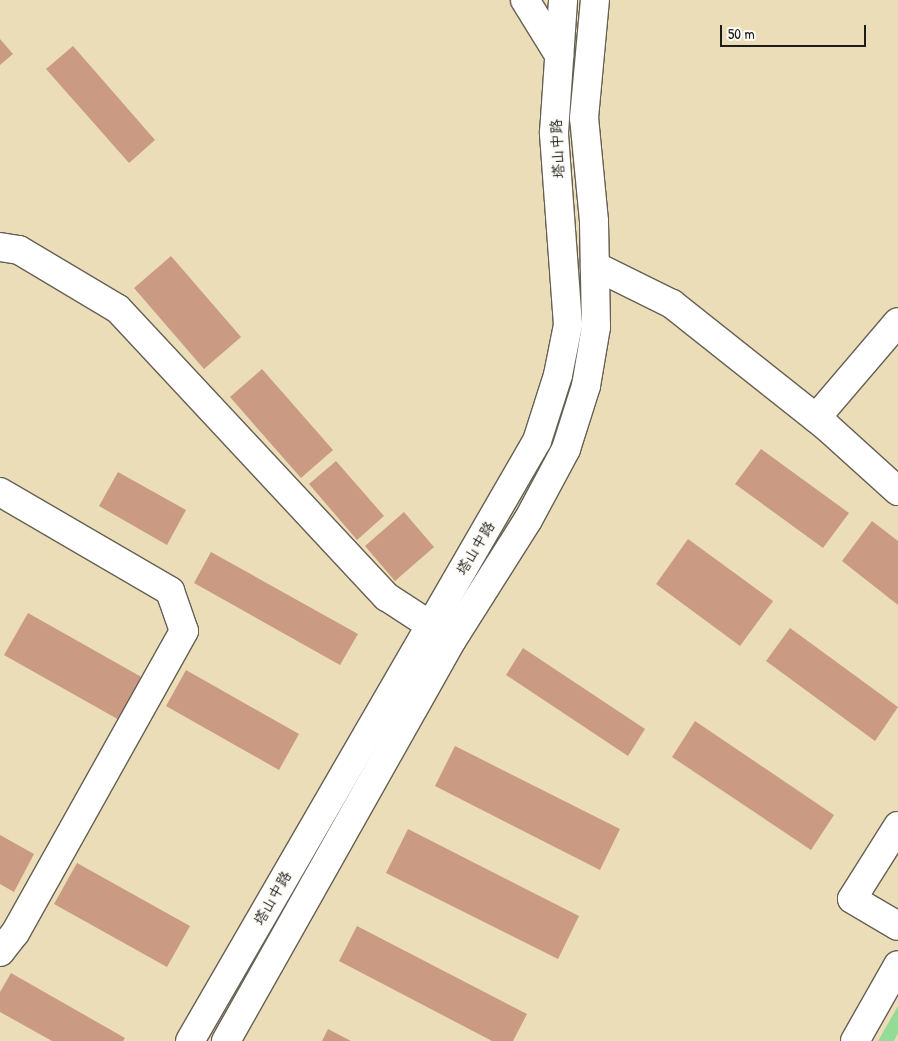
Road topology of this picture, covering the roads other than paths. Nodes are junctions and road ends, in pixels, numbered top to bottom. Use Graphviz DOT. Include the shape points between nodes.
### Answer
graph roads {
  1 [pos="525,0"];
  2 [pos="563,0"];
  3 [pos="595,0"];
  4 [pos="559,55"];
  5 [pos="0,247"];
  6 [pos="595,266"];
  7 [pos="898,322"];
  8 [pos="816,418"];
  9 [pos="898,491"];
  10 [pos="0,492"];
  11 [pos="429,624"];
  12 [pos="452,640"];
  13 [pos="898,826"];
  14 [pos="898,926"];
  15 [pos="0,952"];
  16 [pos="898,965"];
  17 [pos="190,1041"];
  18 [pos="226,1041"];
  19 [pos="855,1041"];
  1 -- 4 [label="main road"];
  2 -- 4 [label="main road, 塔山中路"];
  3 -- 6 [label="main road, 塔山中路" via="584,118"];
  4 -- 11 [label="main road, 塔山中路" via="554,133 568,325 558,376 537,441"];
  5 -- 11 [label="main road" via="19,250 118,309 387,597"];
  6 -- 8 [label="main road" via="672,304"];
  6 -- 12 [label="main road, 塔山中路" via="594,337 586,386 566,449 528,520"];
  7 -- 8 [label="main road"];
  8 -- 9 [label="main road"];
  10 -- 15 [label="main road" via="170,591 184,631 15,933"];
  11 -- 12 [label="main road"];
  11 -- 17 [label="main road, 塔山中路"];
  12 -- 18 [label="main road, 塔山中路"];
  13 -- 14 [label="main road" via="852,900"];
  16 -- 19 [label="main road"];
}
